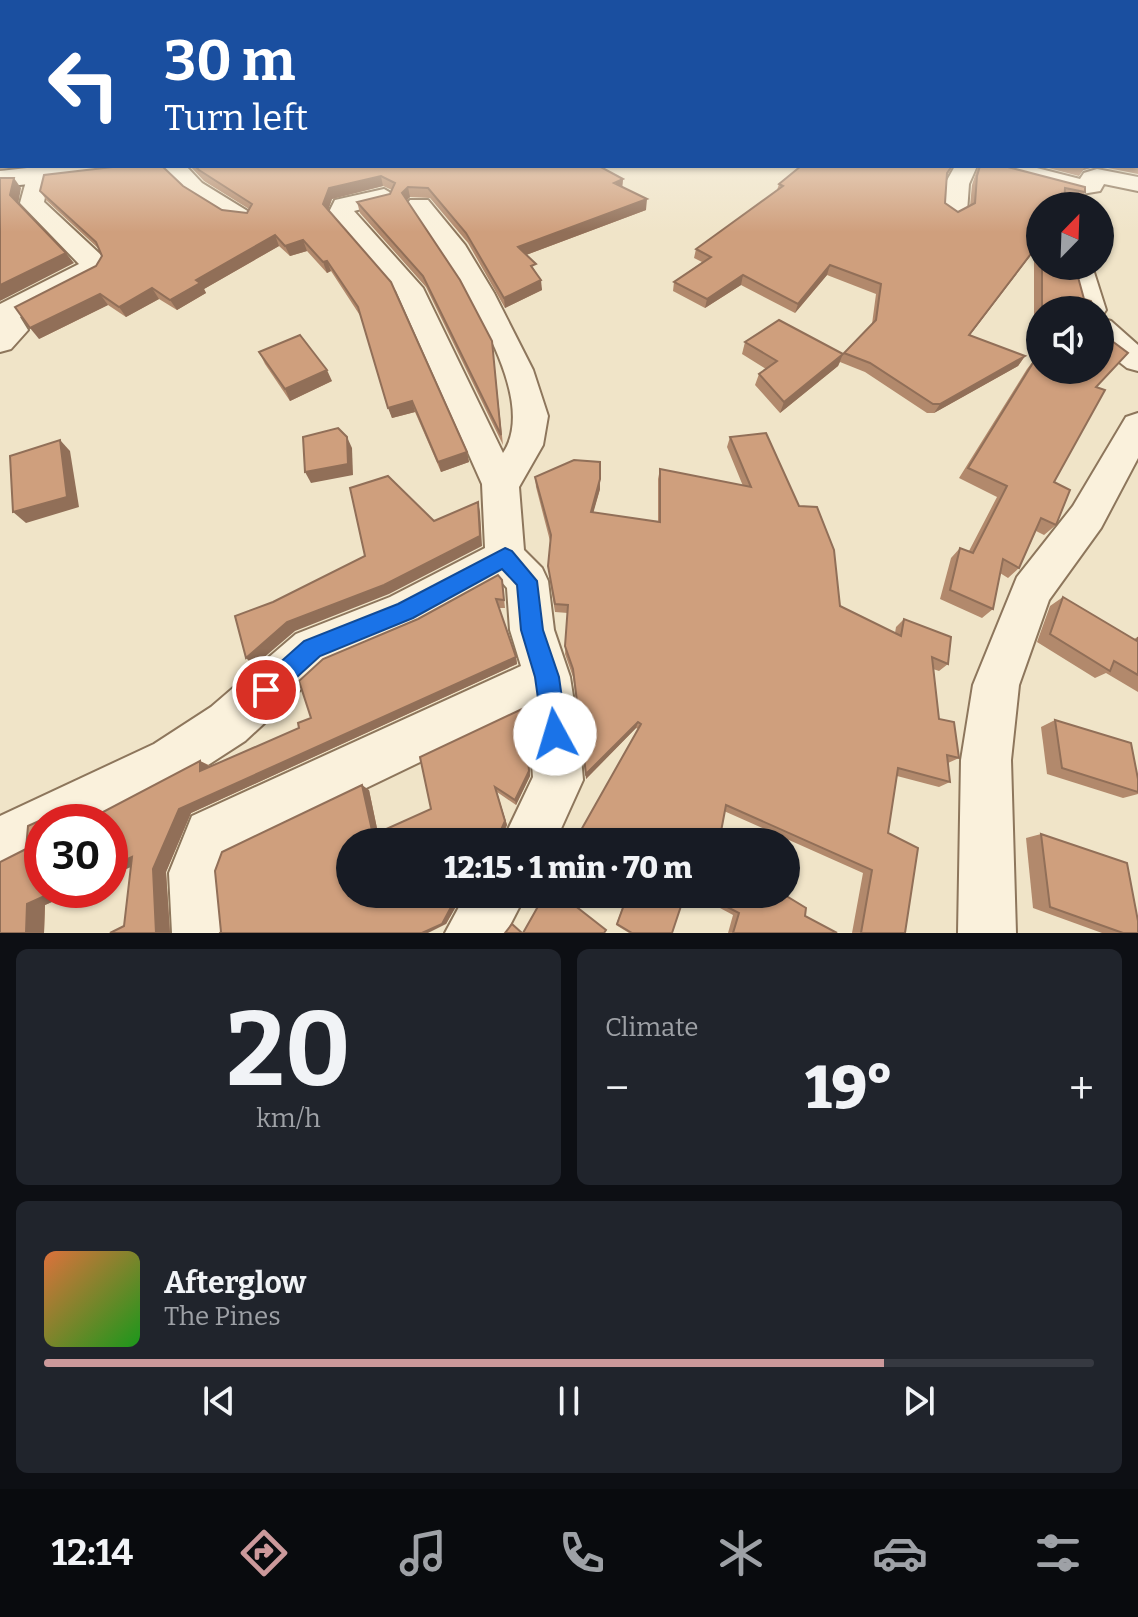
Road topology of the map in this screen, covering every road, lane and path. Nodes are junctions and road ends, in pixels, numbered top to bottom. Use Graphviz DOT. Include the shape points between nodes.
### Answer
graph roads {
  1 [pos="105,168"];
  2 [pos="176,168"];
  3 [pos="965,168"];
  4 [pos="1008,168"];
  5 [pos="39,174"];
  6 [pos="0,179"];
  7 [pos="1138,184"];
  8 [pos="1071,192"];
  9 [pos="1085,192"];
  10 [pos="384,196"];
  11 [pos="419,205"];
  12 [pos="955,212"];
  13 [pos="242,215"];
  14 [pos="0,342"];
  15 [pos="1114,344"];
  16 [pos="1138,360"];
  17 [pos="1135,438"];
  18 [pos="500,484"];
  19 [pos="505,557"];
  20 [pos="547,677"];
  21 [pos="81,804"];
  22 [pos="535,828"];
  23 [pos="24,831"];
  24 [pos="0,843"];
  25 [pos="489,908"];
  26 [pos="201,933"];
  27 [pos="474,933"];
  28 [pos="987,933"];
  1 -- 5 [label="main road"];
  2 -- 13 [label="street" via="194,188"];
  3 -- 12 [label="street" via="957,184"];
  4 -- 8 [label="street"];
  5 -- 6 [label="main road"];
  5 -- 14 [label="street" via="32,197 36,210 92,261 92,268 4,314 13,330"];
  7 -- 9 [label="street" via="1097,176"];
  10 -- 18 [label="street" via="344,205 341,212 409,288"];
  11 -- 18 [label="street" via="460,257 530,401 532,429"];
  15 -- 16 [label="street"];
  17 -- 28 [label="street" via="1087,517 1032,590 996,685 986,760"];
  18 -- 19 [label="street"];
  19 -- 20 [label="street" via="527,581 532,630"];
  19 -- 21 [label="street" via="405,611 312,649 228,724 171,761"];
  20 -- 22 [label="street" via="558,780"];
  20 -- 26 [label="street" via="211,835 196,873"];
  23 -- 24 [label="street"];
  25 -- 27 [label="street"];
}
